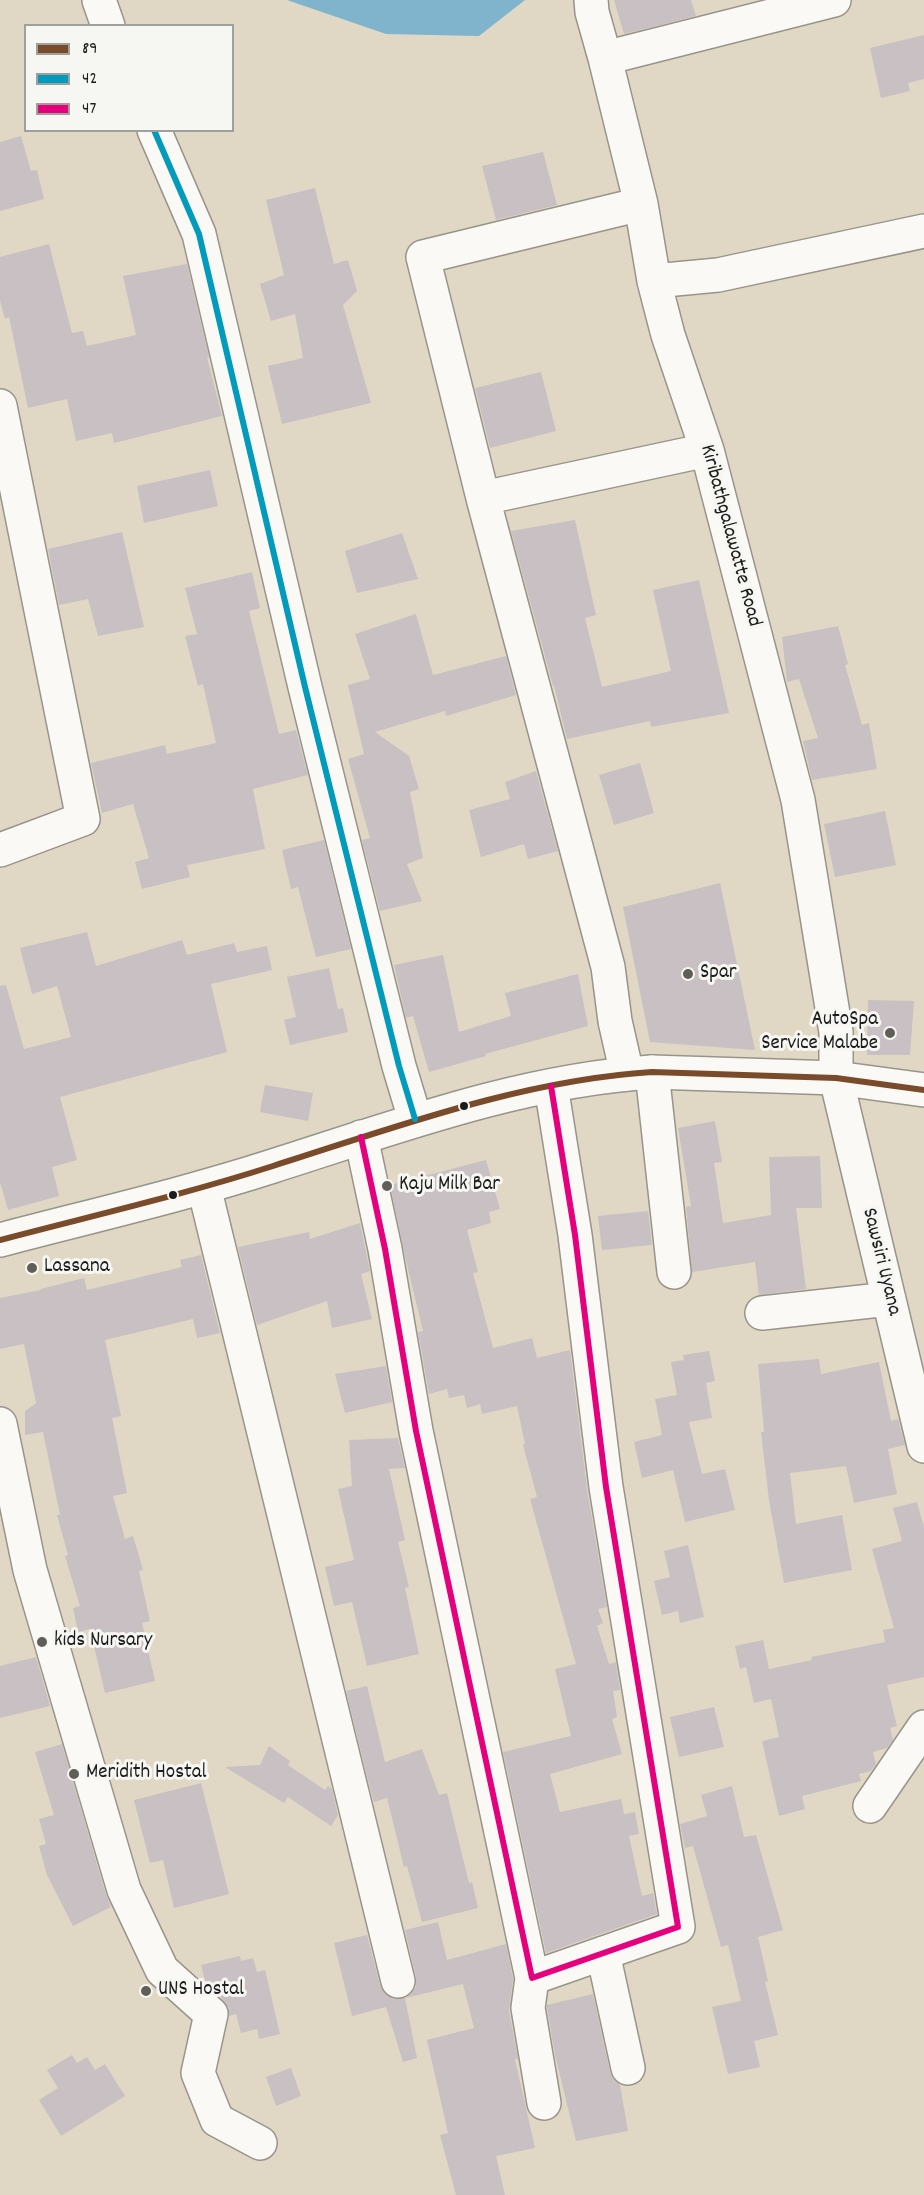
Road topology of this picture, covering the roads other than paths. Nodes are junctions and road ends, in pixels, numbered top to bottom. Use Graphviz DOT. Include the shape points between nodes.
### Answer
graph roads {
  1 [pos="99,0"];
  2 [pos="591,0"];
  3 [pos="834,0"];
  4 [pos="107,24"];
  5 [pos="605,58"];
  6 [pos="155,132"];
  7 [pos="641,204"];
  8 [pos="924,231"];
  9 [pos="654,281"];
  10 [pos="0,406"];
  11 [pos="707,450"];
  12 [pos="483,498"];
  13 [pos="0,850"];
  14 [pos="640,1073"];
  15 [pos="836,1078"];
  16 [pos="551,1086"];
  17 [pos="924,1090"];
  18 [pos="415,1119"];
  19 [pos="361,1137"];
  20 [pos="204,1187"];
  21 [pos="0,1240"];
  22 [pos="674,1272"];
  23 [pos="889,1299"];
  24 [pos="762,1313"];
  25 [pos="0,1424"];
  26 [pos="924,1446"];
  27 [pos="924,1727"];
  28 [pos="870,1806"];
  29 [pos="603,1953"];
  30 [pos="532,1978"];
  31 [pos="398,1981"];
  32 [pos="628,2068"];
  33 [pos="544,2103"];
  34 [pos="260,2143"];
  1 -- 4 [label="street"];
  2 -- 5 [label="street, Kiribathgalawatte Road"];
  3 -- 5 [label="street"];
  5 -- 7 [label="street, Kiribathgalawatte Road"];
  6 -- 18 [label="street" via="199,234 308,698"];
  7 -- 9 [label="street, Kiribathgalawatte Road"];
  7 -- 12 [label="street" via="423,257"];
  8 -- 9 [label="street" via="718,275"];
  9 -- 11 [label="street, Kiribathgalawatte Road"];
  10 -- 13 [label="street" via="83,819"];
  11 -- 12 [label="street"];
  11 -- 15 [label="street, Kiribathgalawatte Road" via="798,800 836,1032"];
  12 -- 14 [label="street" via="608,967 615,1021"];
  14 -- 15 [label="street"];
  14 -- 16 [label="street"];
  14 -- 22 [label="street"];
  15 -- 17 [label="street"];
  15 -- 23 [label="street, Sawsiri Uyana"];
  16 -- 18 [label="street"];
  16 -- 29 [label="street" via="575,1234 606,1487 678,1928"];
  18 -- 19 [label="street"];
  19 -- 20 [label="street"];
  19 -- 30 [label="street" via="416,1431"];
  20 -- 21 [label="street"];
  20 -- 31 [label="street"];
  23 -- 24 [label="street"];
  23 -- 26 [label="street, Sawsiri Uyana"];
  25 -- 34 [label="street" via="30,1570 124,1890 162,1970 211,2014 198,2073 217,2120"];
  27 -- 28 [label="street"];
  29 -- 30 [label="street"];
  29 -- 32 [label="street"];
  30 -- 33 [label="street" via="528,2008"];
}
